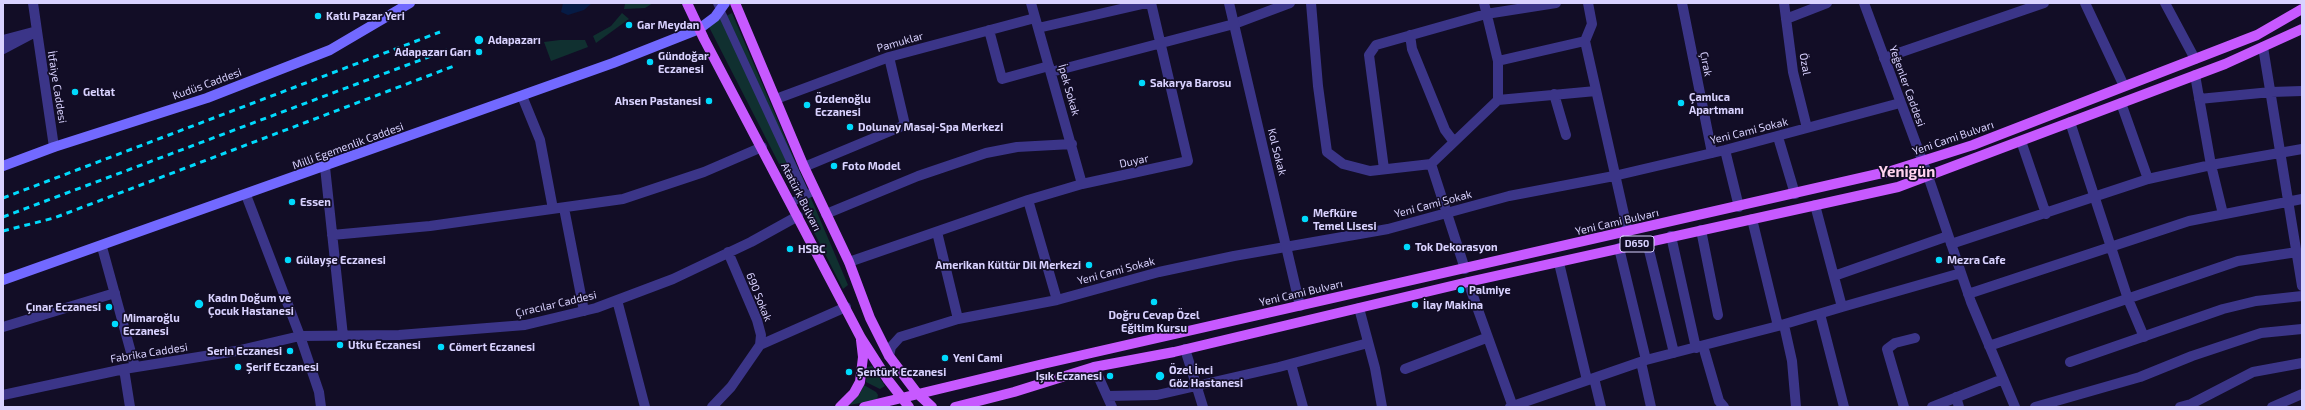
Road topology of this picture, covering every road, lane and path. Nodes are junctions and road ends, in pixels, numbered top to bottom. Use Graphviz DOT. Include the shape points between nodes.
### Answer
graph roads {
  1 [pos="33,3"];
  2 [pos="410,3"];
  3 [pos="687,3"];
  4 [pos="736,3"];
  5 [pos="1031,3"];
  6 [pos="1147,3"];
  7 [pos="1151,3"];
  8 [pos="1229,3"];
  9 [pos="1290,3"];
  10 [pos="1311,3"];
  11 [pos="1484,3"];
  12 [pos="1556,3"];
  13 [pos="1588,3"];
  14 [pos="1682,3"];
  15 [pos="1784,3"];
  16 [pos="1828,3"];
  17 [pos="1864,3"];
  18 [pos="2044,3"];
  19 [pos="2165,3"];
  20 [pos="2089,4"];
  21 [pos="1534,5"];
  22 [pos="721,6"];
  23 [pos="2302,9"];
  24 [pos="1486,14"];
  25 [pos="1035,18"];
  26 [pos="1786,19"];
  27 [pos="1234,24"];
  28 [pos="1038,28"];
  29 [pos="699,29"];
  30 [pos="2302,29"];
  31 [pos="989,30"];
  32 [pos="36,31"];
  33 [pos="1410,35"];
  34 [pos="3,40"];
  35 [pos="1585,41"];
  36 [pos="1160,44"];
  37 [pos="2263,47"];
  38 [pos="3,49"];
  39 [pos="889,57"];
  40 [pos="1884,58"];
  41 [pos="2195,59"];
  42 [pos="1498,61"];
  43 [pos="1050,69"];
  44 [pos="2195,75"];
  45 [pos="2124,86"];
  46 [pos="1596,91"];
  47 [pos="2302,91"];
  48 [pos="2271,92"];
  49 [pos="1554,94"];
  50 [pos="522,96"];
  51 [pos="776,99"];
  52 [pos="2199,99"];
  53 [pos="1498,100"];
  54 [pos="1900,103"];
  55 [pos="2121,103"];
  56 [pos="2070,122"];
  57 [pos="1807,128"];
  58 [pos="1566,135"];
  59 [pos="1778,137"];
  60 [pos="2021,141"];
  61 [pos="1454,142"];
  62 [pos="1072,144"];
  63 [pos="54,147"];
  64 [pos="762,147"];
  65 [pos="2302,149"];
  66 [pos="1725,150"];
  67 [pos="2281,152"];
  68 [pos="1712,153"];
  69 [pos="1923,162"];
  70 [pos="1431,164"];
  71 [pos="2211,165"];
  72 [pos="3,166"];
  73 [pos="325,167"];
  74 [pos="804,167"];
  75 [pos="1384,168"];
  76 [pos="1614,176"];
  77 [pos="1928,176"];
  78 [pos="2148,179"];
  79 [pos="1082,184"];
  80 [pos="811,193"];
  81 [pos="1795,194"];
  82 [pos="246,195"];
  83 [pos="2096,198"];
  84 [pos="2302,199"];
  85 [pos="1028,200"];
  86 [pos="2289,202"];
  87 [pos="791,203"];
  88 [pos="1815,206"];
  89 [pos="1739,207"];
  90 [pos="564,208"];
  91 [pos="553,209"];
  92 [pos="1446,212"];
  93 [pos="826,214"];
  94 [pos="2046,214"];
  95 [pos="2222,214"];
  96 [pos="798,216"];
  97 [pos="1752,219"];
  98 [pos="1701,230"];
  99 [pos="937,232"];
  100 [pos="1628,232"];
  101 [pos="332,235"];
  102 [pos="1671,236"];
  103 [pos="1950,240"];
  104 [pos="1647,242"];
  105 [pos="1287,245"];
  106 [pos="2111,246"];
  107 [pos="102,247"];
  108 [pos="1620,248"];
  109 [pos="728,252"];
  110 [pos="2297,252"];
  111 [pos="848,262"];
  112 [pos="1559,263"];
  113 [pos="2300,264"];
  114 [pos="1465,269"];
  115 [pos="1961,273"];
  116 [pos="1834,276"];
  117 [pos="3,280"];
  118 [pos="1468,282"];
  119 [pos="2302,286"];
  120 [pos="114,293"];
  121 [pos="1968,294"];
  122 [pos="2302,296"];
  123 [pos="2128,299"];
  124 [pos="617,300"];
  125 [pos="1058,300"];
  126 [pos="1300,306"];
  127 [pos="846,307"];
  128 [pos="1842,307"];
  129 [pos="1359,308"];
  130 [pos="584,311"];
  131 [pos="1820,314"];
  132 [pos="1718,315"];
  133 [pos="958,319"];
  134 [pos="1781,325"];
  135 [pos="3,327"];
  136 [pos="2302,329"];
  137 [pos="300,336"];
  138 [pos="343,336"];
  139 [pos="2144,337"];
  140 [pos="861,338"];
  141 [pos="1486,338"];
  142 [pos="1915,338"];
  143 [pos="1368,343"];
  144 [pos="760,345"];
  145 [pos="1989,346"];
  146 [pos="1699,347"];
  147 [pos="1185,349"];
  148 [pos="1674,353"];
  149 [pos="889,356"];
  150 [pos="1644,361"];
  151 [pos="2070,362"];
  152 [pos="2302,363"];
  153 [pos="1291,364"];
  154 [pos="135,367"];
  155 [pos="1094,367"];
  156 [pos="124,369"];
  157 [pos="1405,369"];
  158 [pos="1591,379"];
  159 [pos="2003,379"];
  160 [pos="907,381"];
  161 [pos="1197,386"];
  162 [pos="938,390"];
  163 [pos="917,393"];
  164 [pos="2302,394"];
  165 [pos="3,395"];
  166 [pos="1107,396"];
  167 [pos="994,397"];
  168 [pos="901,398"];
  169 [pos="1958,402"];
  170 [pos="2286,404"];
  171 [pos="2192,406"];
  172 [pos="130,407"];
  173 [pos="321,407"];
  174 [pos="644,407"];
  175 [pos="712,407"];
  176 [pos="840,407"];
  177 [pos="864,407"];
  178 [pos="909,407"];
  179 [pos="932,407"];
  180 [pos="955,407"];
  181 [pos="984,407"];
  182 [pos="1112,407"];
  183 [pos="1203,407"];
  184 [pos="1303,407"];
  185 [pos="1382,407"];
  186 [pos="1512,407"];
  187 [pos="1601,407"];
  188 [pos="1651,407"];
  189 [pos="1724,407"];
  190 [pos="1796,407"];
  191 [pos="1844,407"];
  192 [pos="1904,407"];
  193 [pos="1932,407"];
  194 [pos="2015,407"];
  195 [pos="2035,407"];
  196 [pos="2180,407"];
  197 [pos="2272,407"];
  1 -- 32 [label="street, İtfaiye Caddesi"];
  2 -- 63 [label="main road, Kudüs Caddesi" via="330,50 207,98"];
  3 -- 29 [label="main road, Atatürk Bulvarı"];
  4 -- 51 [label="main road, Atatürk Bulvarı"];
  5 -- 25 [label="street, İpek Sokak"];
  6 -- 28 [label="street"];
  7 -- 36 [label="street, Duyar"];
  8 -- 27 [label="street, Kol Sokak"];
  9 -- 27 [label="street"];
  10 -- 75 [label="street" via="1327,152 1343,164 1370,171"];
  11 -- 24 [label="street"];
  12 -- 21 [label="street"];
  13 -- 35 [label="street" via="1592,24"];
  14 -- 68 [label="street, Çırak"];
  15 -- 26 [label="street, Özal"];
  16 -- 26 [label="street"];
  17 -- 40 [label="street, Yeğenler Caddesi"];
  18 -- 40 [label="street"];
  19 -- 41 [label="street"];
  20 -- 45 [label="street"];
  21 -- 24 [label="street"];
  22 -- 29 [label="main road, Milli Egemenlik Caddesi"];
  22 -- 80 [label="street"];
  23 -- 41 [label="main road, Yeni Cami Bulvarı" via="2257,35"];
  24 -- 33 [label="street"];
  24 -- 42 [label="street"];
  25 -- 28 [label="street, İpek Sokak"];
  25 -- 31 [label="street, Pamuklar"];
  26 -- 57 [label="street, Özal" via="1793,72"];
  27 -- 36 [label="street"];
  27 -- 105 [label="street, Kol Sokak"];
  28 -- 43 [label="street, İpek Sokak"];
  29 -- 50 [label="main road, Milli Egemenlik Caddesi"];
  29 -- 64 [label="main road, Atatürk Bulvarı"];
  30 -- 37 [label="main road, D650"];
  31 -- 39 [label="street, Pamuklar"];
  31 -- 43 [label="street" via="1002,79"];
  32 -- 34 [label="street"];
  32 -- 38 [label="street"];
  32 -- 63 [label="street, İtfaiye Caddesi"];
  33 -- 61 [label="street" via="1412,49 1442,123"];
  33 -- 75 [label="street" via="1376,45 1369,55"];
  35 -- 42 [label="street"];
  35 -- 46 [label="street"];
  36 -- 43 [label="street"];
  36 -- 79 [label="street, Duyar" via="1188,161"];
  37 -- 44 [label="main road, D650"];
  37 -- 48 [label="street"];
  39 -- 51 [label="street, Pamuklar"];
  39 -- 74 [label="street" via="905,125"];
  40 -- 54 [label="street, Yeğenler Caddesi"];
  41 -- 45 [label="main road, Yeni Cami Bulvarı"];
  42 -- 53 [label="street"];
  43 -- 62 [label="street, İpek Sokak"];
  44 -- 52 [label="street"];
  44 -- 55 [label="main road, D650"];
  45 -- 69 [label="main road, Yeni Cami Bulvarı"];
  46 -- 49 [label="street"];
  46 -- 76 [label="street"];
  47 -- 48 [label="street"];
  48 -- 52 [label="street"];
  48 -- 67 [label="street"];
  49 -- 53 [label="street"];
  49 -- 58 [label="street"];
  50 -- 73 [label="main road, Milli Egemenlik Caddesi"];
  50 -- 91 [label="street" via="540,140"];
  51 -- 74 [label="main road, Atatürk Bulvarı"];
  52 -- 71 [label="street"];
  53 -- 61 [label="street"];
  54 -- 57 [label="street, Yeni Cami Sokak"];
  54 -- 69 [label="street, Yeğenler Caddesi"];
  55 -- 56 [label="main road, D650"];
  55 -- 78 [label="street"];
  56 -- 60 [label="main road, D650"];
  56 -- 83 [label="street"];
  57 -- 59 [label="street, Yeni Cami Sokak"];
  59 -- 66 [label="street, Yeni Cami Sokak"];
  59 -- 81 [label="street"];
  60 -- 77 [label="main road, D650"];
  60 -- 94 [label="street"];
  61 -- 70 [label="street"];
  62 -- 79 [label="street, İpek Sokak"];
  62 -- 93 [label="street" via="1017,147 986,153 918,176"];
  63 -- 72 [label="main road, Kudüs Caddesi"];
  64 -- 87 [label="main road, Atatürk Bulvarı"];
  64 -- 90 [label="street" via="704,172 622,198"];
  65 -- 67 [label="street"];
  66 -- 68 [label="street, Yeni Cami Sokak"];
  66 -- 89 [label="street"];
  67 -- 71 [label="street"];
  67 -- 86 [label="street"];
  68 -- 76 [label="street, Yeni Cami Sokak"];
  69 -- 77 [label="street, Yeğenler Caddesi"];
  69 -- 81 [label="main road, Yeni Cami Bulvarı"];
  70 -- 75 [label="street"];
  70 -- 92 [label="street"];
  71 -- 78 [label="street"];
  71 -- 95 [label="street"];
  73 -- 82 [label="main road, Milli Egemenlik Caddesi"];
  73 -- 101 [label="street"];
  74 -- 80 [label="main road, Atatürk Bulvarı"];
  76 -- 92 [label="street, Yeni Cami Sokak" via="1510,196"];
  76 -- 100 [label="street"];
  77 -- 88 [label="main road, D650"];
  77 -- 103 [label="street, Yeğenler Caddesi"];
  78 -- 83 [label="street"];
  79 -- 85 [label="street, Duyar"];
  80 -- 87 [label="street"];
  80 -- 93 [label="main road, Atatürk Bulvarı"];
  81 -- 89 [label="main road, Yeni Cami Bulvarı"];
  82 -- 107 [label="main road, Milli Egemenlik Caddesi"];
  82 -- 137 [label="street"];
  83 -- 94 [label="street"];
  83 -- 106 [label="street"];
  84 -- 86 [label="street"];
  85 -- 99 [label="street, Duyar"];
  85 -- 125 [label="street"];
  86 -- 95 [label="street"];
  86 -- 110 [label="street"];
  87 -- 96 [label="main road, Atatürk Bulvarı"];
  88 -- 97 [label="main road, D650"];
  88 -- 116 [label="street"];
  89 -- 100 [label="main road, Yeni Cami Bulvarı"];
  90 -- 91 [label="street"];
  90 -- 130 [label="street"];
  91 -- 101 [label="street" via="430,226"];
  92 -- 105 [label="street, Yeni Cami Sokak" via="1388,229"];
  92 -- 114 [label="street"];
  93 -- 111 [label="main road, Atatürk Bulvarı"];
  94 -- 103 [label="street"];
  95 -- 106 [label="street" via="2189,221"];
  96 -- 109 [label="street, Çıracılar Caddesi"];
  96 -- 127 [label="main road, Atatürk Bulvarı"];
  97 -- 98 [label="main road, D650"];
  97 -- 134 [label="street"];
  98 -- 102 [label="main road, D650"];
  98 -- 132 [label="street"];
  99 -- 111 [label="street, Duyar"];
  99 -- 133 [label="street"];
  100 -- 114 [label="main road, Yeni Cami Bulvarı"];
  101 -- 138 [label="street"];
  102 -- 104 [label="main road, D650"];
  102 -- 146 [label="street"];
  103 -- 115 [label="street, Yeğenler Caddesi"];
  103 -- 116 [label="street"];
  104 -- 108 [label="main road, D650"];
  104 -- 148 [label="street"];
  105 -- 125 [label="street, Yeni Cami Sokak" via="1159,272"];
  105 -- 126 [label="street, Kol Sokak"];
  106 -- 121 [label="street"];
  106 -- 123 [label="street"];
  107 -- 117 [label="main road, Milli Egemenlik Caddesi"];
  107 -- 120 [label="street"];
  108 -- 112 [label="main road, D650"];
  108 -- 150 [label="street"];
  109 -- 124 [label="street, Çıracılar Caddesi" via="673,279"];
  109 -- 144 [label="street, 690 Sokak" via="757,320 761,336"];
  110 -- 113 [label="street"];
  110 -- 123 [label="street" via="2238,261"];
  111 -- 149 [label="main road, Atatürk Bulvarı" via="870,318"];
  112 -- 118 [label="main road, D650"];
  112 -- 158 [label="street"];
  113 -- 119 [label="street"];
  114 -- 126 [label="main road, Yeni Cami Bulvarı"];
  115 -- 121 [label="street, Yeğenler Caddesi"];
  115 -- 128 [label="street"];
  116 -- 128 [label="street"];
  118 -- 129 [label="main road, D650"];
  118 -- 141 [label="street"];
  120 -- 135 [label="street"];
  120 -- 154 [label="street"];
  121 -- 145 [label="street, Yeğenler Caddesi"];
  122 -- 139 [label="street" via="2256,301 2223,309"];
  123 -- 139 [label="street"];
  123 -- 145 [label="street"];
  124 -- 130 [label="street, Çıracılar Caddesi"];
  124 -- 174 [label="street"];
  125 -- 133 [label="street, Yeni Cami Sokak"];
  126 -- 162 [label="main road, Yeni Cami Bulvarı"];
  127 -- 140 [label="main road, Atatürk Bulvarı"];
  127 -- 144 [label="street"];
  128 -- 131 [label="street"];
  129 -- 143 [label="street"];
  129 -- 147 [label="main road, D650"];
  130 -- 138 [label="street, Çıracılar Caddesi" via="526,325 399,335"];
  131 -- 134 [label="street"];
  131 -- 191 [label="street"];
  133 -- 149 [label="street, Yeni Cami Sokak" via="900,337 891,347"];
  134 -- 146 [label="street"];
  134 -- 190 [label="street" via="1792,361"];
  136 -- 195 [label="street" via="2261,333 2192,356 2140,378"];
  137 -- 138 [label="street, Çıracılar Caddesi"];
  137 -- 154 [label="street, Fabrika Caddesi" via="236,351"];
  137 -- 173 [label="street" via="319,392"];
  139 -- 151 [label="street"];
  140 -- 168 [label="main road, Atatürk Bulvarı"];
  140 -- 176 [label="main road" via="863,357 860,382 854,393"];
  141 -- 157 [label="street"];
  141 -- 186 [label="street"];
  142 -- 192 [label="street" via="1895,343 1887,349"];
  143 -- 153 [label="street"];
  143 -- 185 [label="street"];
  144 -- 175 [label="street" via="731,387"];
  145 -- 159 [label="street, Yeğenler Caddesi"];
  146 -- 148 [label="street"];
  146 -- 189 [label="street"];
  147 -- 155 [label="main road, D650"];
  147 -- 161 [label="street"];
  148 -- 150 [label="street"];
  149 -- 160 [label="main road, Atatürk Bulvarı"];
  150 -- 158 [label="street"];
  150 -- 188 [label="street"];
  152 -- 171 [label="street" via="2253,372"];
  153 -- 161 [label="street"];
  153 -- 184 [label="street"];
  154 -- 156 [label="street, Fabrika Caddesi"];
  155 -- 166 [label="street"];
  155 -- 167 [label="main road, D650"];
  156 -- 165 [label="street, Fabrika Caddesi"];
  156 -- 172 [label="street"];
  158 -- 186 [label="street"];
  158 -- 187 [label="street"];
  159 -- 169 [label="street"];
  159 -- 194 [label="street, Yeğenler Caddesi"];
  160 -- 162 [label="main road" via="919,387"];
  160 -- 163 [label="main road, Atatürk Bulvarı"];
  161 -- 166 [label="street" via="1157,395"];
  161 -- 183 [label="street"];
  162 -- 163 [label="main road, Yeni Cami Bulvarı"];
  163 -- 168 [label="main road, Yeni Cami Bulvarı"];
  163 -- 179 [label="main road, Atatürk Bulvarı"];
  164 -- 170 [label="street"];
  166 -- 182 [label="street"];
  167 -- 180 [label="main road, D650"];
  167 -- 181 [label="main road"];
  168 -- 177 [label="main road, Yeni Cami Bulvarı"];
  168 -- 178 [label="main road, Atatürk Bulvarı"];
  169 -- 193 [label="street"];
  170 -- 197 [label="street"];
  171 -- 196 [label="street"];
}
